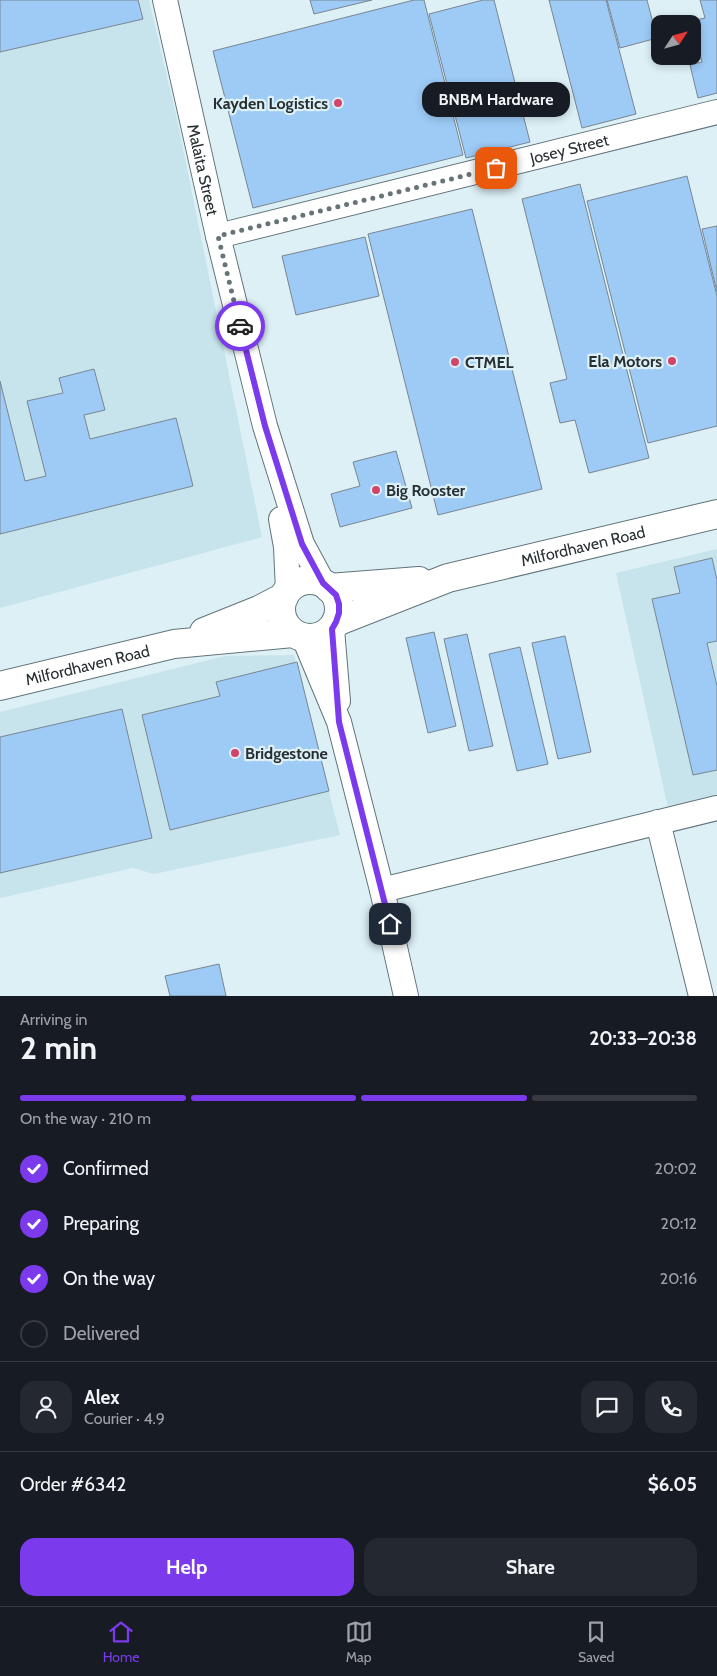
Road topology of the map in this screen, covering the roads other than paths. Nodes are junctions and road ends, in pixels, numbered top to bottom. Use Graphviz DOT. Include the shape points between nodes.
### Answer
graph roads {
  1 [pos="165,0"];
  2 [pos="717,112"];
  3 [pos="218,236"];
  4 [pos="265,426"];
  5 [pos="717,514"];
  6 [pos="448,578"];
  7 [pos="326,586"];
  8 [pos="286,594"];
  9 [pos="334,626"];
  10 [pos="299,635"];
  11 [pos="174,644"];
  12 [pos="0,686"];
  13 [pos="339,722"];
  14 [pos="717,808"];
  15 [pos="658,822"];
  16 [pos="382,890"];
  17 [pos="401,995"];
  18 [pos="701,996"];
  1 -- 3 [label="street, Malaita Street"];
  2 -- 3 [label="street, Josey Street"];
  3 -- 4 [label="street, Malaita Street"];
  4 -- 7 [label="street, Malaita Street" via="302,544"];
  4 -- 8 [label="street, Malaita Street" via="286,547"];
  5 -- 6 [label="main road, Milfordhaven Road"];
  6 -- 7 [label="main road, Milfordhaven Road"];
  6 -- 9 [label="main road, Milfordhaven Road"];
  7 -- 8 [label="main road" via="316,581 301,582"];
  7 -- 9 [label="main road" via="336,595 339,604"];
  8 -- 10 [label="main road" via="282,612 288,627"];
  8 -- 11 [label="main road, Milfordhaven Road" via="259,610"];
  9 -- 10 [label="main road" via="315,638"];
  9 -- 13 [label="street"];
  10 -- 11 [label="main road, Milfordhaven Road"];
  10 -- 13 [label="street"];
  11 -- 12 [label="main road, Milfordhaven Road"];
  13 -- 16 [label="street"];
  14 -- 15 [label="street"];
  15 -- 16 [label="street"];
  15 -- 18 [label="street"];
  16 -- 17 [label="street"];
}
